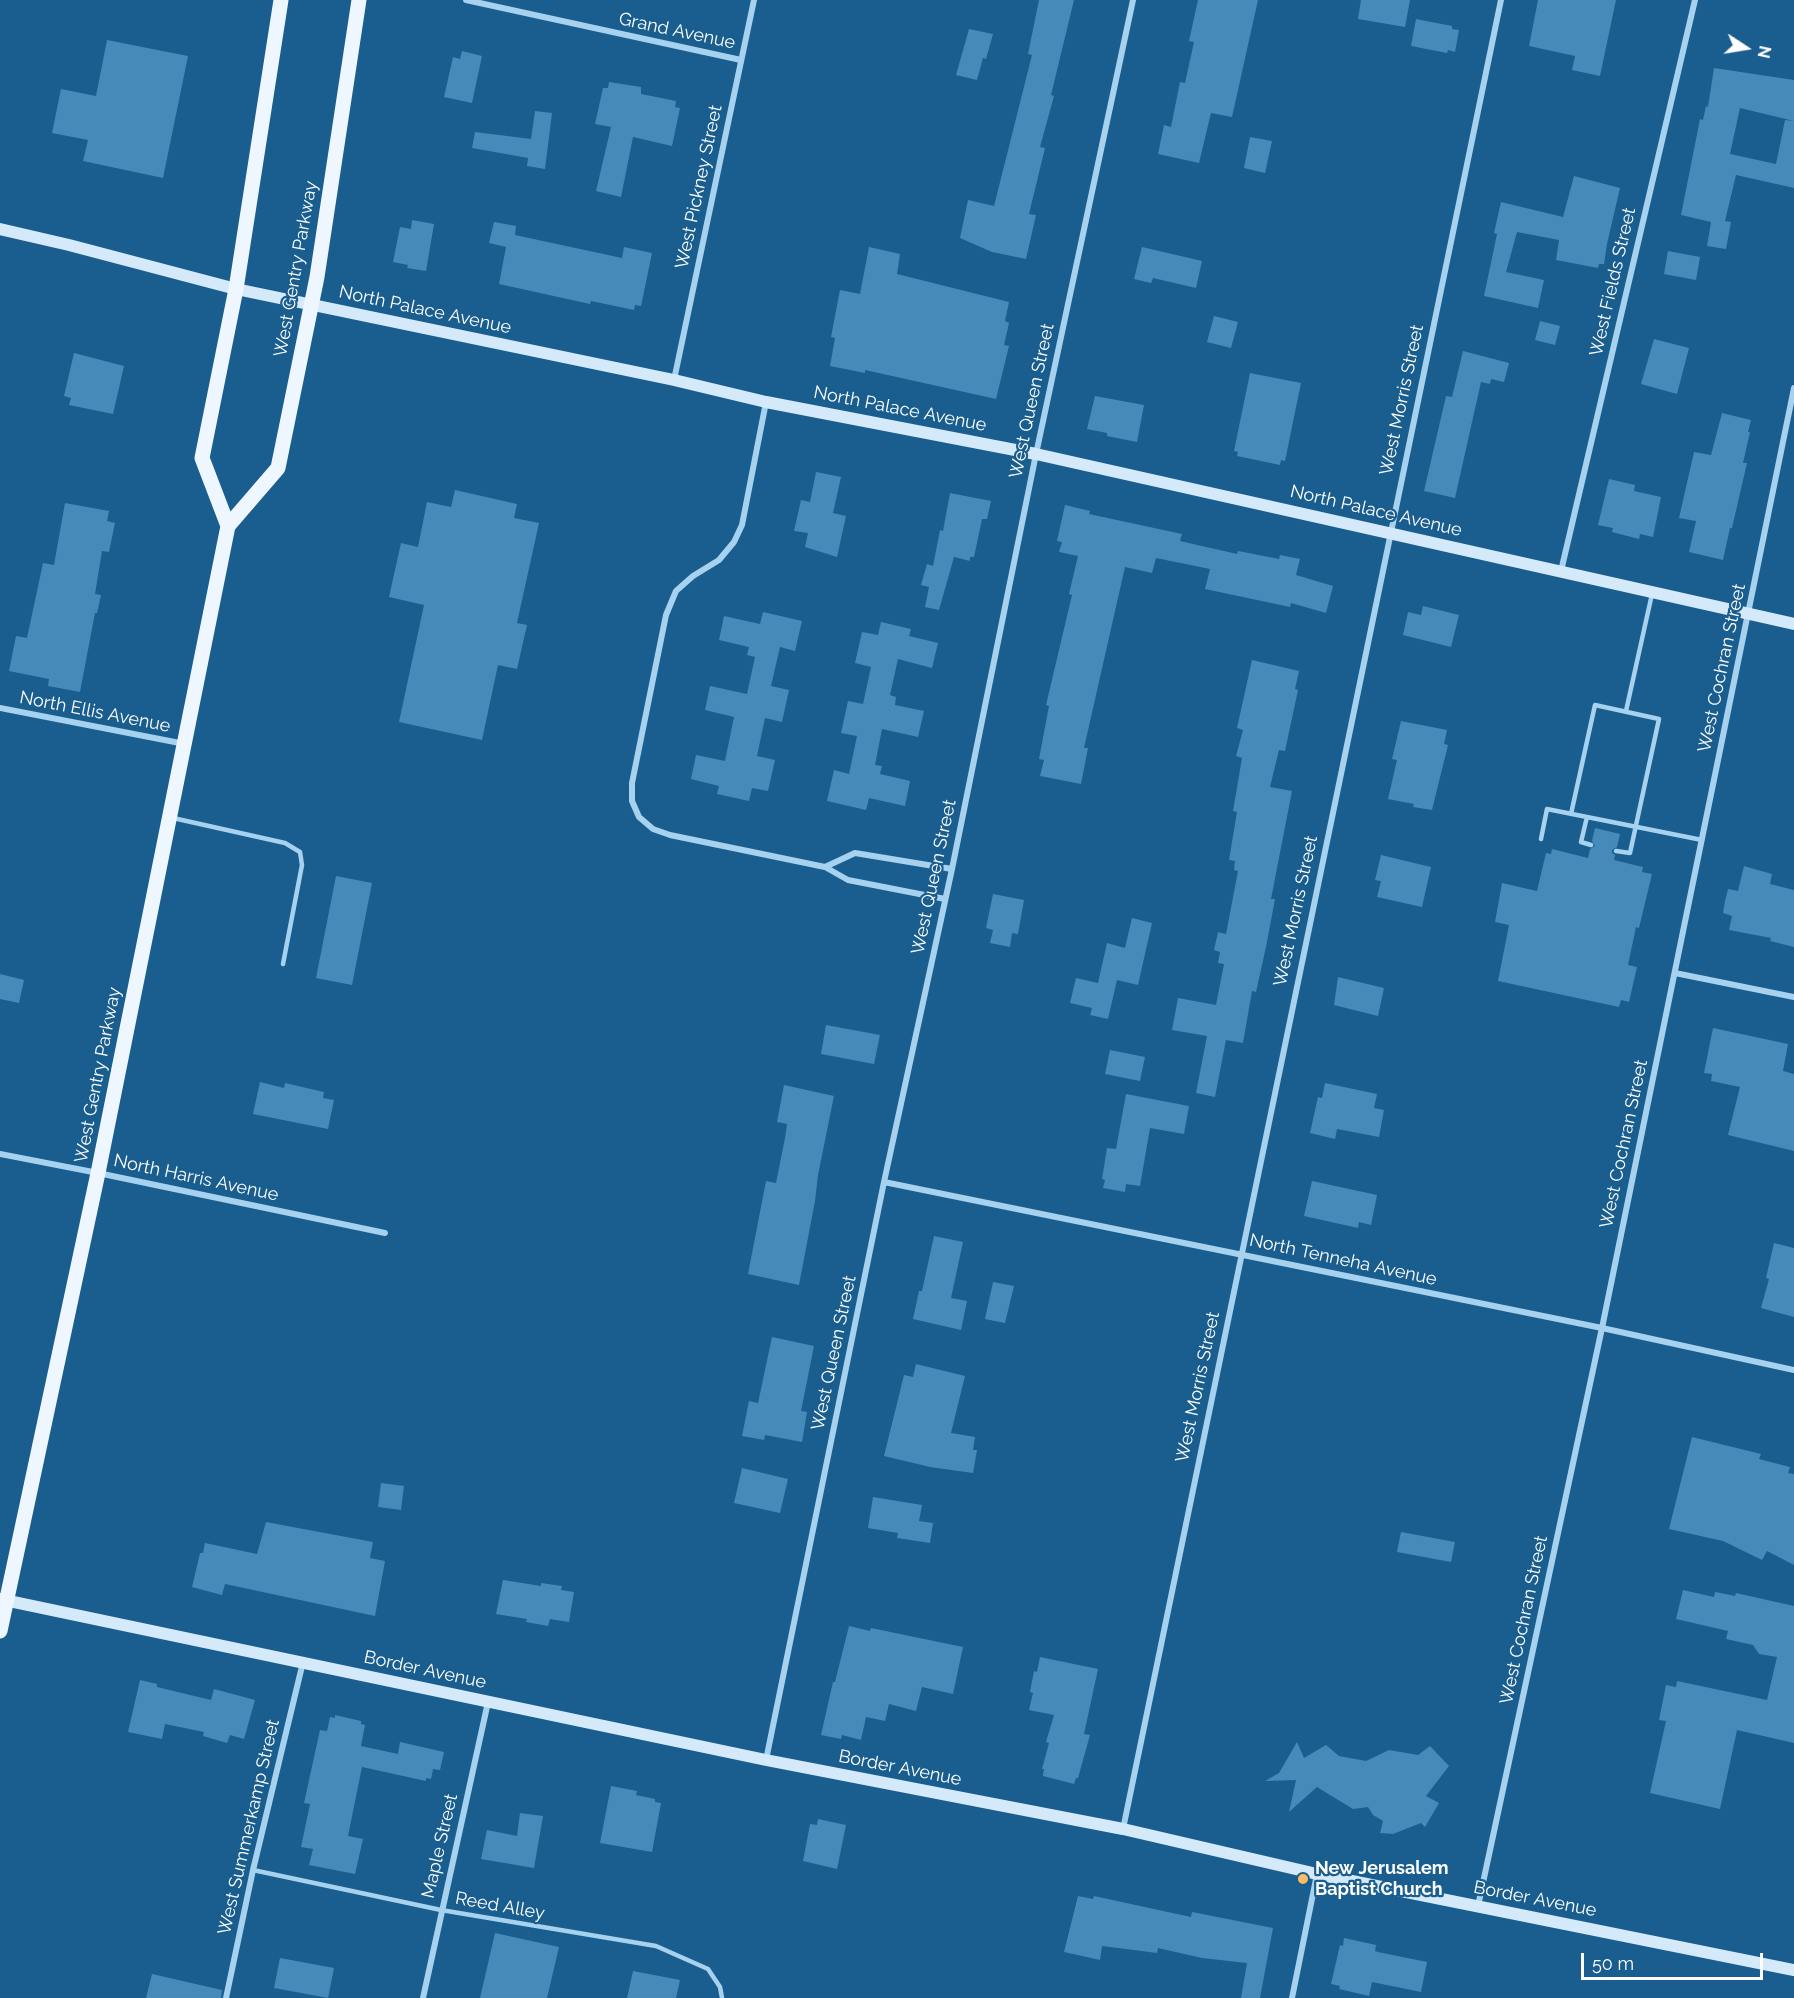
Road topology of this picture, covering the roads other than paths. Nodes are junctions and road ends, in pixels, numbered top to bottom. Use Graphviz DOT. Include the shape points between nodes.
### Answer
graph roads {
  1 [pos="281,0"];
  2 [pos="359,0"];
  3 [pos="466,0"];
  4 [pos="754,0"];
  5 [pos="1133,0"];
  6 [pos="1501,0"];
  7 [pos="1695,0"];
  8 [pos="741,60"];
  9 [pos="0,229"];
  10 [pos="236,289"];
  11 [pos="312,305"];
  12 [pos="674,380"];
  13 [pos="1794,388"];
  14 [pos="766,402"];
  15 [pos="1036,454"];
  16 [pos="228,525"];
  17 [pos="1390,533"];
  18 [pos="1561,572"];
  19 [pos="1652,593"];
  20 [pos="1749,615"];
  21 [pos="1794,624"];
  22 [pos="0,708"];
  23 [pos="1626,711"];
  24 [pos="185,744"];
  25 [pos="1571,814"];
  26 [pos="170,817"];
  27 [pos="1587,817"];
  28 [pos="1636,827"];
  29 [pos="1541,839"];
  30 [pos="1702,840"];
  31 [pos="1591,844"];
  32 [pos="1616,850"];
  33 [pos="825,867"];
  34 [pos="952,869"];
  35 [pos="945,899"];
  36 [pos="283,964"];
  37 [pos="1675,973"];
  38 [pos="1794,997"];
  39 [pos="0,1154"];
  40 [pos="98,1173"];
  41 [pos="884,1182"];
  42 [pos="385,1233"];
  43 [pos="1241,1254"];
  44 [pos="1602,1328"];
  45 [pos="1794,1371"];
  46 [pos="4,1600"];
  47 [pos="0,1631"];
  48 [pos="303,1662"];
  49 [pos="488,1702"];
  50 [pos="766,1760"];
  51 [pos="1123,1829"];
  52 [pos="254,1870"];
  53 [pos="1317,1874"];
  54 [pos="1478,1906"];
  55 [pos="441,1910"];
  56 [pos="1794,1970"];
  57 [pos="226,1998"];
  58 [pos="423,1998"];
  59 [pos="722,1998"];
  60 [pos="1292,1998"];
  1 -- 10 [label="main road"];
  2 -- 11 [label="main road, West Gentry Parkway"];
  3 -- 8 [label="street, Grand Avenue"];
  4 -- 8 [label="street, West Pickney Street"];
  5 -- 15 [label="street, West Queen Street"];
  6 -- 17 [label="street, West Morris Street"];
  7 -- 18 [label="street, West Fields Street"];
  8 -- 12 [label="street, West Pickney Street"];
  9 -- 10 [label="street, North Palace Avenue"];
  10 -- 11 [label="street, North Palace Avenue"];
  10 -- 16 [label="main road" via="202,458"];
  11 -- 12 [label="street, North Palace Avenue"];
  11 -- 16 [label="main road, West Gentry Parkway" via="278,468"];
  12 -- 14 [label="street, North Palace Avenue"];
  13 -- 20 [label="street, West Cochran Street"];
  14 -- 15 [label="street, North Palace Avenue"];
  14 -- 33 [label="street" via="742,525 734,542 718,560 676,591 666,615 632,783 632,801 639,817 653,829 670,835"];
  15 -- 17 [label="street, North Palace Avenue"];
  15 -- 34 [label="street, West Queen Street"];
  16 -- 24 [label="main road, West Gentry Parkway"];
  17 -- 18 [label="street, North Palace Avenue"];
  17 -- 43 [label="street, West Morris Street"];
  18 -- 19 [label="street, North Palace Avenue"];
  19 -- 20 [label="street, North Palace Avenue"];
  19 -- 23 [label="lane"];
  20 -- 21 [label="street, North Palace Avenue"];
  20 -- 30 [label="street, West Cochran Street"];
  22 -- 24 [label="street, North Ellis Avenue"];
  23 -- 25 [label="lane" via="1595,705"];
  23 -- 28 [label="lane" via="1659,719"];
  24 -- 26 [label="main road, West Gentry Parkway"];
  25 -- 27 [label="lane"];
  25 -- 29 [label="lane" via="1547,809"];
  26 -- 36 [label="lane" via="285,843 300,852 302,865"];
  26 -- 40 [label="main road, West Gentry Parkway"];
  27 -- 28 [label="lane"];
  27 -- 31 [label="lane" via="1581,842"];
  28 -- 30 [label="lane"];
  28 -- 32 [label="lane" via="1630,853"];
  30 -- 37 [label="street, West Cochran Street"];
  33 -- 34 [label="street" via="855,853"];
  33 -- 35 [label="street" via="848,880"];
  34 -- 35 [label="street, West Queen Street"];
  35 -- 41 [label="street, West Queen Street"];
  37 -- 38 [label="street"];
  37 -- 44 [label="street, West Cochran Street"];
  39 -- 40 [label="street, North Harris Avenue"];
  40 -- 42 [label="street, North Harris Avenue"];
  40 -- 46 [label="main road, West Gentry Parkway"];
  41 -- 43 [label="street, North Tenneha Avenue"];
  41 -- 50 [label="street, West Queen Street"];
  43 -- 44 [label="street, North Tenneha Avenue"];
  43 -- 51 [label="street, West Morris Street"];
  44 -- 45 [label="street, North Tenneha Avenue"];
  44 -- 54 [label="street, West Cochran Street"];
  46 -- 47 [label="main road, West Gentry Parkway"];
  46 -- 48 [label="street, Border Avenue"];
  48 -- 49 [label="street, Border Avenue"];
  48 -- 52 [label="street, West Summerkamp Street"];
  49 -- 50 [label="street, Border Avenue"];
  49 -- 55 [label="street, Maple Street"];
  50 -- 51 [label="street, Border Avenue"];
  51 -- 53 [label="street, Border Avenue"];
  52 -- 55 [label="lane, Reed Alley"];
  52 -- 57 [label="street, West Summerkamp Street"];
  53 -- 54 [label="street, Border Avenue"];
  53 -- 60 [label="street"];
  54 -- 56 [label="street, Border Avenue"];
  55 -- 58 [label="street, Maple Street"];
  55 -- 59 [label="lane, Reed Alley" via="656,1946 708,1969"];
}
